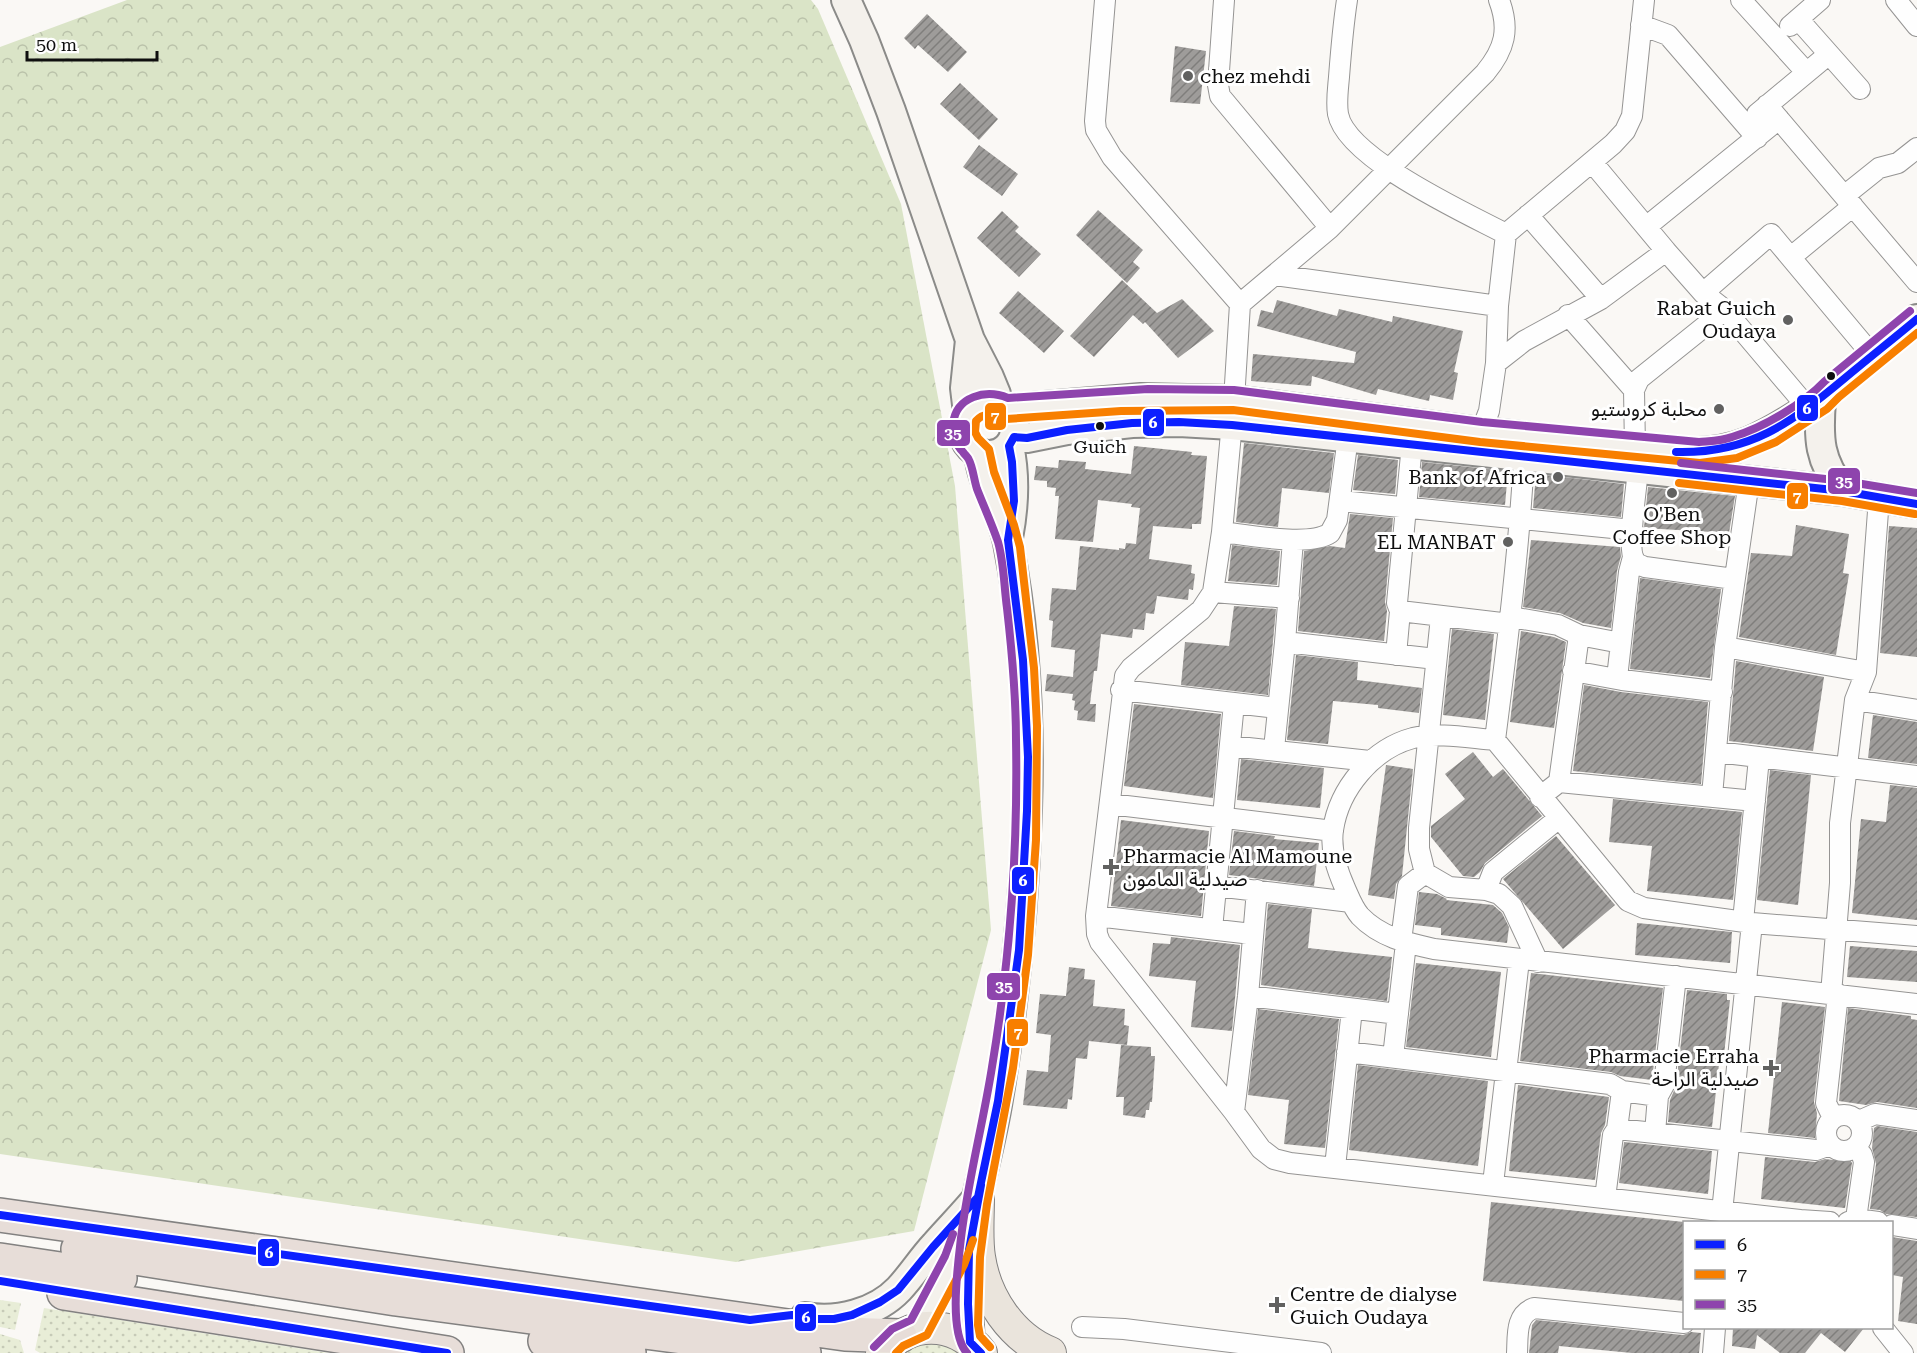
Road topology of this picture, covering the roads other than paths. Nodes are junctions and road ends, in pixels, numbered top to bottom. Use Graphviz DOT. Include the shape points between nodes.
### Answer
graph roads {
  1 [pos="846,0"];
  2 [pos="1105,0"];
  3 [pos="1224,0"];
  4 [pos="1347,0"];
  5 [pos="1499,0"];
  6 [pos="1644,0"];
  7 [pos="1741,0"];
  8 [pos="1820,0"];
  9 [pos="1896,0"];
  10 [pos="1798,19"];
  11 [pos="1641,25"];
  12 [pos="1917,26"];
  13 [pos="1776,37"];
  14 [pos="1828,54"];
  15 [pos="1806,72"];
  16 [pos="1860,89"];
  17 [pos="1773,112"];
  18 [pos="1751,131"];
  19 [pos="1917,148"];
  20 [pos="1592,162"];
  21 [pos="1388,169"];
  22 [pos="1848,201"];
  23 [pos="1528,215"];
  24 [pos="1646,227"];
  25 [pos="1330,228"];
  26 [pos="1506,234"];
  27 [pos="1666,251"];
  28 [pos="1791,257"];
  29 [pos="1275,275"];
  30 [pos="1917,282"];
  31 [pos="1703,293"];
  32 [pos="1601,299"];
  33 [pos="1240,304"];
  34 [pos="1498,306"];
  35 [pos="1725,310"];
  36 [pos="1568,315"];
  37 [pos="1917,319"];
  38 [pos="970,340"];
  39 [pos="1873,356"];
  40 [pos="1496,363"];
  41 [pos="989,377"];
  42 [pos="1634,390"];
  43 [pos="1815,405"];
  44 [pos="1001,406"];
  45 [pos="1035,406"];
  46 [pos="968,413"];
  47 [pos="1233,413"];
  48 [pos="1348,437"];
  49 [pos="1011,442"];
  50 [pos="1480,442"];
  51 [pos="1412,444"];
  52 [pos="979,453"];
  53 [pos="1524,457"];
  54 [pos="1637,458"];
  55 [pos="1749,481"];
  56 [pos="1843,491"];
  57 [pos="1879,498"];
  58 [pos="1340,501"];
  59 [pos="1917,504"];
  60 [pos="1407,509"];
  61 [pos="1521,518"];
  62 [pos="1633,530"];
  63 [pos="1222,532"];
  64 [pos="1008,540"];
  65 [pos="1293,540"];
  66 [pos="1633,557"];
  67 [pos="1734,579"];
  68 [pos="1213,592"];
  69 [pos="1289,598"];
  70 [pos="1400,611"];
  71 [pos="1441,617"];
  72 [pos="1510,621"];
  73 [pos="1579,635"];
  74 [pos="1285,642"];
  75 [pos="1621,643"];
  76 [pos="1725,647"];
  77 [pos="1396,655"];
  78 [pos="1436,659"];
  79 [pos="1573,671"];
  80 [pos="1866,672"];
  81 [pos="1617,678"];
  82 [pos="1121,690"];
  83 [pos="1722,692"];
  84 [pos="1855,700"];
  85 [pos="1234,703"];
  86 [pos="1278,708"];
  87 [pos="1917,710"];
  88 [pos="1430,736"];
  89 [pos="1495,740"];
  90 [pos="1230,746"];
  91 [pos="1274,749"];
  92 [pos="1717,752"];
  93 [pos="1759,758"];
  94 [pos="1370,761"];
  95 [pos="1847,767"];
  96 [pos="1917,776"];
  97 [pos="1559,782"];
  98 [pos="1712,796"];
  99 [pos="1540,797"];
  100 [pos="1755,801"];
  101 [pos="1110,804"];
  102 [pos="1223,816"];
  103 [pos="1559,818"];
  104 [pos="1333,831"];
  105 [pos="1425,873"];
  106 [pos="1216,886"];
  107 [pos="1257,891"];
  108 [pos="1486,891"];
  109 [pos="1351,902"];
  110 [pos="1096,916"];
  111 [pos="1748,922"];
  112 [pos="1212,929"];
  113 [pos="1836,929"];
  114 [pos="1252,934"];
  115 [pos="1917,936"];
  116 [pos="1404,942"];
  117 [pos="1528,961"];
  118 [pos="1676,976"];
  119 [pos="1745,985"];
  120 [pos="1834,994"];
  121 [pos="1248,996"];
  122 [pos="1917,1004"];
  123 [pos="1352,1009"];
  124 [pos="1398,1014"];
  125 [pos="1347,1052"];
  126 [pos="1393,1057"];
  127 [pos="1505,1072"];
  128 [pos="1622,1091"];
  129 [pos="1658,1096"];
  130 [pos="1234,1112"];
  131 [pos="1833,1118"];
  132 [pos="1917,1120"];
  133 [pos="1858,1121"];
  134 [pos="1617,1129"];
  135 [pos="1655,1133"];
  136 [pos="1729,1142"];
  137 [pos="1830,1145"];
  138 [pos="1856,1148"];
  139 [pos="1335,1167"];
  140 [pos="1492,1184"];
  141 [pos="978,1197"];
  142 [pos="1605,1198"];
  143 [pos="1722,1212"];
  144 [pos="0,1215"];
  145 [pos="1792,1221"];
  146 [pos="1852,1221"];
  147 [pos="1893,1225"];
  148 [pos="1917,1229"];
  149 [pos="0,1235"];
  150 [pos="0,1260"];
  151 [pos="0,1281"];
  152 [pos="750,1320"];
  153 [pos="1683,1323"];
  154 [pos="1082,1327"];
  155 [pos="1715,1329"];
  156 [pos="1884,1329"];
  157 [pos="900,1339"];
  158 [pos="980,1349"];
  159 [pos="447,1353"];
  160 [pos="629,1353"];
  161 [pos="804,1353"];
  162 [pos="1050,1353"];
  163 [pos="1321,1353"];
  164 [pos="1517,1353"];
  165 [pos="1713,1353"];
  166 [pos="1903,1353"];
  1 -- 38 [label="street" via="891,111"];
  2 -- 33 [label="street" via="1096,130 1112,158"];
  3 -- 25 [label="street" via="1220,96"];
  4 -- 21 [label="street" via="1338,116 1350,138"];
  5 -- 21 [label="street" via="1505,31 1493,64"];
  6 -- 11 [label="street"];
  7 -- 13 [label="street"];
  8 -- 10 [label="street"];
  9 -- 12 [label="street"];
  10 -- 13 [label="street"];
  10 -- 14 [label="street"];
  11 -- 18 [label="street" via="1668,35"];
  11 -- 20 [label="street" via="1632,116 1625,131"];
  13 -- 15 [label="street"];
  14 -- 15 [label="street"];
  14 -- 16 [label="street"];
  15 -- 17 [label="street"];
  17 -- 18 [label="street"];
  17 -- 22 [label="street"];
  18 -- 24 [label="street"];
  19 -- 22 [label="street" via="1898,164 1879,168"];
  20 -- 23 [label="street"];
  20 -- 24 [label="street"];
  21 -- 25 [label="street"];
  21 -- 26 [label="street"];
  22 -- 28 [label="street"];
  22 -- 30 [label="street"];
  23 -- 26 [label="street"];
  23 -- 32 [label="street"];
  24 -- 27 [label="street"];
  25 -- 29 [label="street"];
  26 -- 34 [label="street"];
  27 -- 31 [label="street"];
  27 -- 32 [label="street"];
  28 -- 31 [label="street" via="1771,234"];
  28 -- 39 [label="street"];
  29 -- 33 [label="street"];
  29 -- 34 [label="street"];
  31 -- 35 [label="street"];
  32 -- 36 [label="street"];
  33 -- 47 [label="street"];
  34 -- 40 [label="street"];
  35 -- 42 [label="street" via="1643,373"];
  35 -- 43 [label="street"];
  36 -- 40 [label="street"];
  36 -- 42 [label="street"];
  37 -- 39 [label="street"];
  38 -- 41 [label="street"];
  38 -- 46 [label="street" via="964,388"];
  39 -- 43 [label="street"];
  40 -- 50 [label="street"];
  41 -- 44 [label="street"];
  41 -- 45 [label="street" via="1008,396"];
  42 -- 54 [label="street"];
  43 -- 54 [label="street" via="1770,433 1725,450"];
  43 -- 56 [label="street" via="1822,456"];
  44 -- 45 [label="street"];
  44 -- 46 [label="street" via="978,405"];
  44 -- 49 [label="street" via="1015,424"];
  45 -- 47 [label="street" via="1195,398"];
  46 -- 52 [label="street" via="964,436"];
  47 -- 48 [label="street"];
  47 -- 49 [label="street" via="1179,423 1067,430"];
  47 -- 50 [label="street"];
  47 -- 63 [label="street"];
  48 -- 51 [label="street"];
  48 -- 58 [label="street"];
  49 -- 52 [label="street" via="997,454"];
  49 -- 64 [label="street" via="1014,501"];
  50 -- 51 [label="street"];
  50 -- 53 [label="street"];
  50 -- 54 [label="street"];
  51 -- 60 [label="street"];
  52 -- 64 [label="street"];
  53 -- 54 [label="street"];
  53 -- 61 [label="street"];
  54 -- 55 [label="street"];
  54 -- 62 [label="street"];
  55 -- 56 [label="street"];
  55 -- 67 [label="street"];
  56 -- 57 [label="street"];
  57 -- 59 [label="street"];
  57 -- 80 [label="street"];
  58 -- 60 [label="street"];
  58 -- 65 [label="street" via="1330,533"];
  60 -- 61 [label="street"];
  60 -- 70 [label="street" via="1397,603"];
  61 -- 62 [label="street"];
  61 -- 72 [label="street"];
  62 -- 66 [label="street"];
  63 -- 65 [label="street"];
  63 -- 68 [label="street"];
  64 -- 141 [label="street" via="1023,660 1027,811 1012,1008"];
  65 -- 69 [label="street"];
  66 -- 67 [label="street" via="1645,567"];
  66 -- 75 [label="street"];
  67 -- 76 [label="street"];
  68 -- 69 [label="street"];
  68 -- 82 [label="street" via="1201,610 1131,668"];
  69 -- 74 [label="street"];
  70 -- 71 [label="street"];
  70 -- 77 [label="street"];
  71 -- 72 [label="street"];
  71 -- 78 [label="street"];
  72 -- 73 [label="street" via="1558,626"];
  72 -- 89 [label="street"];
  73 -- 75 [label="street"];
  73 -- 79 [label="street"];
  74 -- 77 [label="street"];
  74 -- 86 [label="street"];
  75 -- 81 [label="street"];
  76 -- 80 [label="street"];
  76 -- 83 [label="street"];
  77 -- 78 [label="street"];
  78 -- 88 [label="street"];
  79 -- 81 [label="street"];
  79 -- 97 [label="street"];
  80 -- 84 [label="street"];
  81 -- 83 [label="street"];
  82 -- 85 [label="street"];
  82 -- 101 [label="street"];
  83 -- 92 [label="street"];
  84 -- 87 [label="street"];
  84 -- 95 [label="street"];
  85 -- 86 [label="street"];
  85 -- 90 [label="street"];
  86 -- 91 [label="street"];
  88 -- 89 [label="street"];
  88 -- 94 [label="street" via="1397,744"];
  88 -- 105 [label="street" via="1419,828"];
  89 -- 99 [label="street"];
  90 -- 91 [label="street"];
  90 -- 102 [label="street"];
  91 -- 94 [label="street"];
  92 -- 93 [label="street"];
  92 -- 98 [label="street"];
  93 -- 95 [label="street"];
  93 -- 100 [label="street"];
  94 -- 104 [label="street" via="1340,804"];
  95 -- 96 [label="street"];
  95 -- 113 [label="street" via="1840,823"];
  97 -- 98 [label="street"];
  97 -- 99 [label="street"];
  98 -- 100 [label="street"];
  99 -- 103 [label="street"];
  100 -- 111 [label="street"];
  101 -- 102 [label="street"];
  101 -- 110 [label="street"];
  102 -- 104 [label="street"];
  102 -- 106 [label="street"];
  103 -- 108 [label="street" via="1493,872"];
  103 -- 111 [label="street" via="1635,905"];
  104 -- 109 [label="street" via="1338,872"];
  105 -- 108 [label="street" via="1449,887"];
  105 -- 116 [label="street" via="1408,886"];
  106 -- 107 [label="street"];
  106 -- 112 [label="street"];
  107 -- 109 [label="street"];
  107 -- 114 [label="street"];
  108 -- 117 [label="street" via="1499,894 1512,906"];
  109 -- 116 [label="street" via="1377,930"];
  110 -- 112 [label="street"];
  110 -- 130 [label="street" via="1100,942"];
  111 -- 113 [label="street"];
  111 -- 119 [label="street"];
  112 -- 114 [label="street"];
  113 -- 115 [label="street"];
  113 -- 120 [label="street"];
  114 -- 121 [label="street"];
  116 -- 117 [label="street"];
  116 -- 124 [label="street"];
  117 -- 118 [label="street"];
  117 -- 127 [label="street"];
  118 -- 119 [label="street"];
  118 -- 129 [label="street" via="1664,1085"];
  119 -- 120 [label="street"];
  119 -- 136 [label="street"];
  120 -- 122 [label="street"];
  120 -- 131 [label="street" via="1826,1103"];
  121 -- 123 [label="street"];
  121 -- 130 [label="street"];
  123 -- 124 [label="street"];
  123 -- 125 [label="street"];
  124 -- 126 [label="street"];
  125 -- 126 [label="street"];
  125 -- 139 [label="street"];
  126 -- 127 [label="street"];
  127 -- 128 [label="street" via="1610,1084"];
  127 -- 140 [label="street"];
  128 -- 129 [label="street"];
  128 -- 134 [label="street"];
  129 -- 135 [label="street"];
  130 -- 139 [label="street" via="1261,1149 1274,1159"];
  131 -- 133 [label="street" via="1846,1115"];
  131 -- 137 [label="street" via="1826,1131"];
  132 -- 133 [label="street" via="1875,1114"];
  133 -- 138 [label="street" via="1863,1135"];
  134 -- 135 [label="street"];
  134 -- 142 [label="street"];
  135 -- 136 [label="street"];
  136 -- 137 [label="street" via="1816,1150"];
  136 -- 143 [label="street"];
  137 -- 138 [label="street" via="1843,1152"];
  138 -- 146 [label="street" via="1864,1162"];
  139 -- 140 [label="street"];
  140 -- 142 [label="street"];
  141 -- 152 [label="street" via="898,1290 880,1302 834,1319 792,1315"];
  141 -- 157 [label="street" via="955,1260"];
  141 -- 158 [label="street" via="969,1250 968,1304"];
  141 -- 162 [label="main road" via="979,1258 995,1304 1014,1329 1037,1348"];
  142 -- 143 [label="street"];
  143 -- 145 [label="street"];
  144 -- 152 [label="highway"];
  147 -- 148 [label="street"];
  149 -- 161 [label="highway" via="396,1299"];
  150 -- 160 [label="highway"];
  151 -- 159 [label="highway"];
  152 -- 157 [label="highway"];
  153 -- 164 [label="street" via="1534,1308 1525,1312 1520,1321"];
  154 -- 163 [label="street"];
  155 -- 165 [label="street"];
  156 -- 166 [label="street"];
  157 -- 158 [label="main road" via="940,1328 951,1330"];
}
